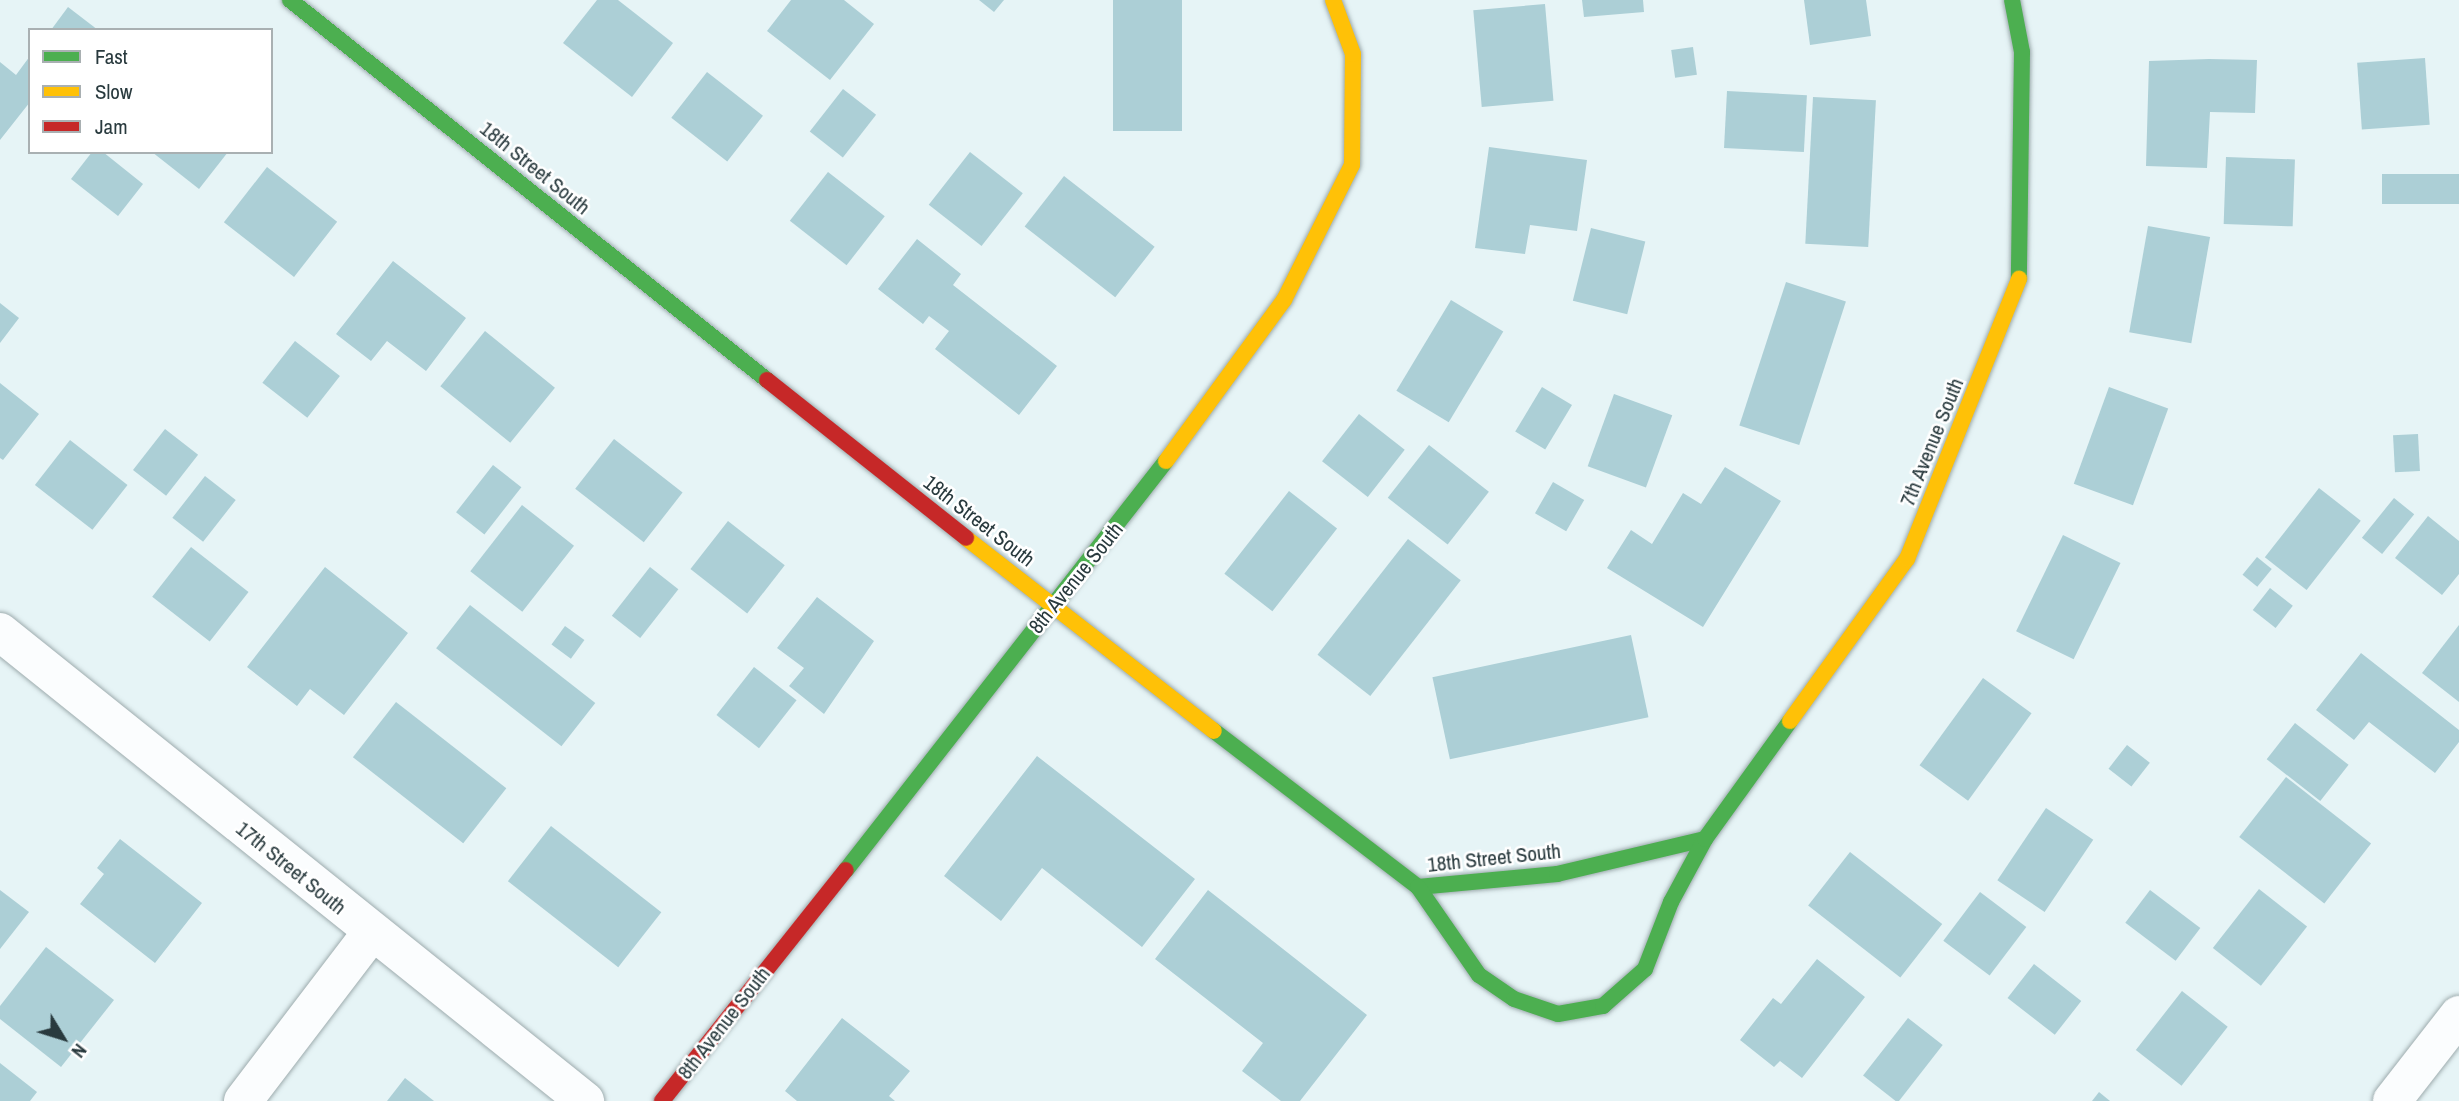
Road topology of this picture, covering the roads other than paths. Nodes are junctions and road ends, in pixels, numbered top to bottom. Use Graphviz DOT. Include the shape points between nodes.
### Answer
graph roads {
  1 [pos="290,0"];
  2 [pos="1333,0"];
  3 [pos="2012,0"];
  4 [pos="1052,607"];
  5 [pos="0,632"];
  6 [pos="1705,839"];
  7 [pos="1418,887"];
  8 [pos="371,933"];
  9 [pos="2459,1015"];
  10 [pos="243,1101"];
  11 [pos="585,1101"];
  12 [pos="662,1101"];
  13 [pos="2392,1101"];
  1 -- 4 [label="street, 18th Street South"];
  2 -- 4 [label="street, 8th Avenue South" via="1353,54 1352,165 1284,300 1124,519"];
  3 -- 6 [label="street, 7th Avenue South" via="2022,52 2019,283 1907,559"];
  4 -- 7 [label="street, 18th Street South"];
  4 -- 12 [label="street, 8th Avenue South"];
  5 -- 8 [label="street, 17th Street South"];
  6 -- 7 [label="street, 18th Street South" via="1556,874"];
  6 -- 7 [label="street, 7th Avenue South" via="1671,902 1645,969 1604,1006 1558,1014 1514,999 1479,975"];
  8 -- 10 [label="street"];
  8 -- 11 [label="street, 17th Street South"];
  9 -- 13 [label="street"];
}
